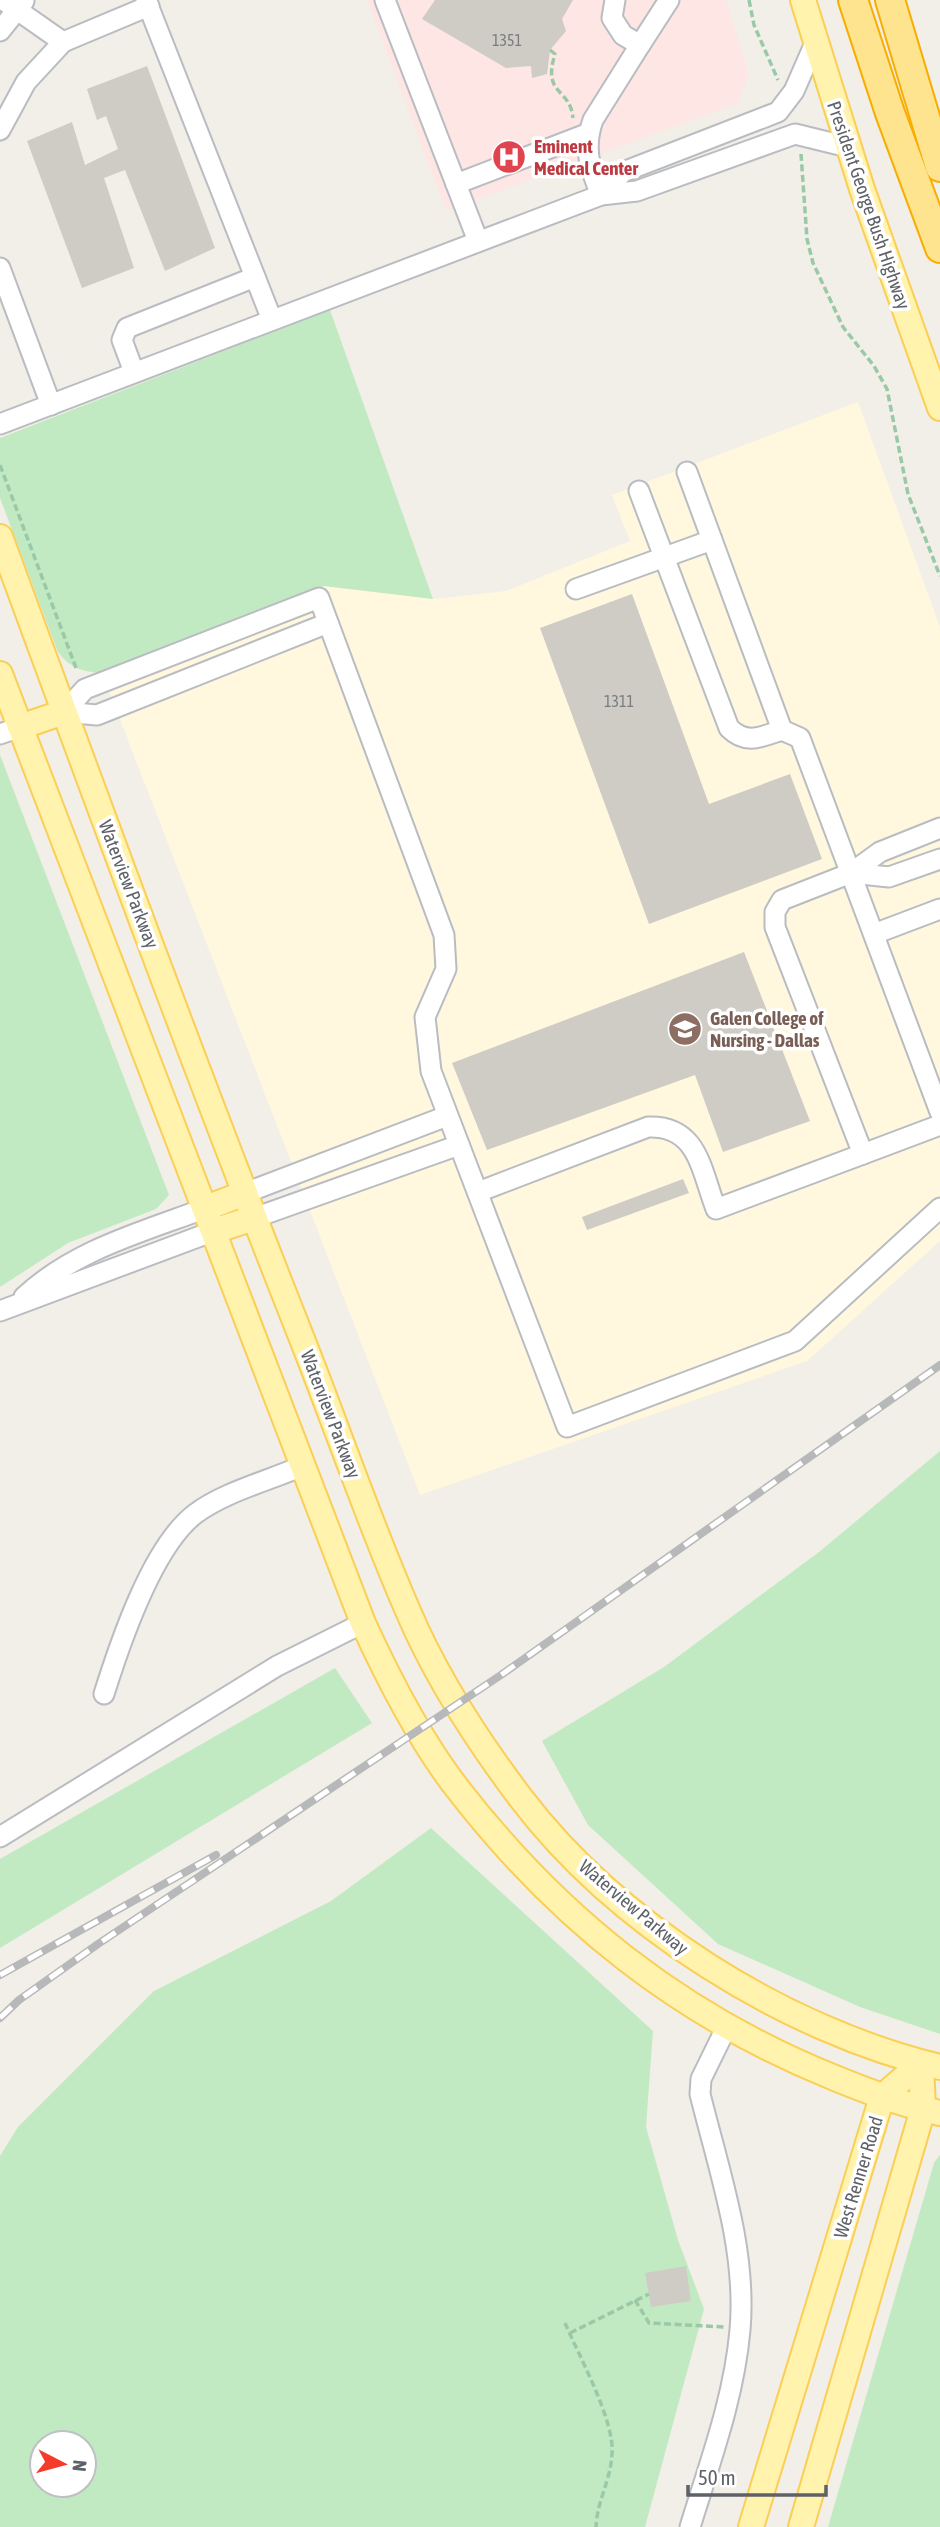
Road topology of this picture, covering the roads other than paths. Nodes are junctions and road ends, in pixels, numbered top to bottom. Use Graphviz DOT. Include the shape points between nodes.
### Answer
graph roads {
  1 [pos="385,0"];
  2 [pos="615,0"];
  3 [pos="669,0"];
  4 [pos="803,0"];
  5 [pos="853,0"];
  6 [pos="890,0"];
  7 [pos="147,3"];
  8 [pos="15,4"];
  9 [pos="0,31"];
  10 [pos="63,42"];
  11 [pos="815,43"];
  12 [pos="640,45"];
  13 [pos="581,128"];
  14 [pos="0,131"];
  15 [pos="848,147"];
  16 [pos="940,167"];
  17 [pos="456,184"];
  18 [pos="601,195"];
  19 [pos="478,241"];
  20 [pos="940,248"];
  21 [pos="0,268"];
  22 [pos="255,277"];
  23 [pos="272,320"];
  24 [pos="134,372"];
  25 [pos="51,405"];
  26 [pos="940,408"];
  27 [pos="0,424"];
  28 [pos="687,472"];
  29 [pos="639,491"];
  30 [pos="0,537"];
  31 [pos="712,540"];
  32 [pos="664,556"];
  33 [pos="576,589"];
  34 [pos="328,623"];
  35 [pos="0,674"];
  36 [pos="64,712"];
  37 [pos="782,730"];
  38 [pos="10,731"];
  39 [pos="940,828"];
  40 [pos="940,859"];
  41 [pos="851,873"];
  42 [pos="940,909"];
  43 [pos="874,934"];
  44 [pos="940,1112"];
  45 [pos="447,1116"];
  46 [pos="940,1125"];
  47 [pos="458,1145"];
  48 [pos="863,1154"];
  49 [pos="478,1192"];
  50 [pos="245,1193"];
  51 [pos="940,1208"];
  52 [pos="254,1218"];
  53 [pos="210,1220"];
  54 [pos="8,1308"];
  55 [pos="302,1466"];
  56 [pos="363,1623"];
  57 [pos="104,1694"];
  58 [pos="0,1837"];
  59 [pos="726,2028"];
  60 [pos="930,2065"];
  61 [pos="882,2097"];
  62 [pos="931,2111"];
  63 [pos="691,2527"];
  64 [pos="751,2527"];
  65 [pos="801,2527"];
  1 -- 17 [label="street"];
  2 -- 12 [label="street" via="612,18 623,35"];
  3 -- 12 [label="street"];
  4 -- 11 [label="main road, President George Bush Highway"];
  5 -- 20 [label="highway"];
  6 -- 16 [label="highway"];
  7 -- 10 [label="street"];
  7 -- 22 [label="street"];
  8 -- 9 [label="street"];
  8 -- 10 [label="street"];
  10 -- 14 [label="street" via="26,82"];
  11 -- 15 [label="main road, President George Bush Highway"];
  11 -- 18 [label="street" via="794,90 778,112 623,172"];
  12 -- 13 [label="street" via="593,120"];
  13 -- 17 [label="street"];
  13 -- 18 [label="street"];
  15 -- 18 [label="street" via="795,134 637,191"];
  15 -- 26 [label="main road, President George Bush Highway"];
  17 -- 19 [label="street"];
  18 -- 19 [label="street"];
  19 -- 23 [label="street"];
  21 -- 25 [label="street"];
  22 -- 23 [label="street"];
  22 -- 24 [label="street" via="127,328 122,340"];
  23 -- 24 [label="street"];
  24 -- 25 [label="street"];
  25 -- 27 [label="street"];
  28 -- 31 [label="street"];
  29 -- 32 [label="street"];
  30 -- 36 [label="main road, Waterview Parkway"];
  31 -- 32 [label="street"];
  31 -- 37 [label="street"];
  32 -- 33 [label="street"];
  32 -- 37 [label="street" via="729,728 738,738 753,740"];
  34 -- 36 [label="street" via="97,715"];
  34 -- 36 [label="street" via="319,598 85,689"];
  34 -- 45 [label="street" via="444,935 446,969 425,1017 425,1035 431,1071"];
  35 -- 38 [label="main road"];
  36 -- 38 [label="main road"];
  36 -- 50 [label="main road, Waterview Parkway"];
  37 -- 41 [label="street" via="800,738"];
  38 -- 53 [label="main road"];
  39 -- 41 [label="street" via="880,852"];
  40 -- 41 [label="street" via="890,877"];
  41 -- 43 [label="street"];
  41 -- 48 [label="street" via="782,901 775,919"];
  42 -- 43 [label="street"];
  43 -- 44 [label="street"];
  45 -- 47 [label="street"];
  45 -- 50 [label="street"];
  46 -- 48 [label="street"];
  47 -- 49 [label="street"];
  47 -- 52 [label="street"];
  48 -- 49 [label="street" via="716,1209 682,1133 667,1126 648,1127"];
  49 -- 51 [label="street" via="567,1427 795,1341"];
  50 -- 52 [label="main road, Waterview Parkway"];
  50 -- 53 [label="main road"];
  52 -- 53 [label="main road"];
  52 -- 60 [label="main road, Waterview Parkway" via="410,1616 467,1722 521,1799 613,1893 714,1971 829,2029"];
  53 -- 54 [label="street"];
  53 -- 55 [label="main road"];
  55 -- 56 [label="main road"];
  55 -- 57 [label="street" via="195,1514 171,1540 124,1633"];
  56 -- 58 [label="street" via="277,1666"];
  56 -- 59 [label="main road" via="406,1709 456,1787 516,1857 612,1950"];
  59 -- 61 [label="main road"];
  59 -- 63 [label="street" via="701,2079 700,2094 732,2216 740,2277 740,2328 727,2407"];
  60 -- 61 [label="main road, West Renner Road"];
  60 -- 62 [label="main road"];
  61 -- 62 [label="main road"];
  61 -- 64 [label="main road, West Renner Road"];
  62 -- 65 [label="main road"];
}
